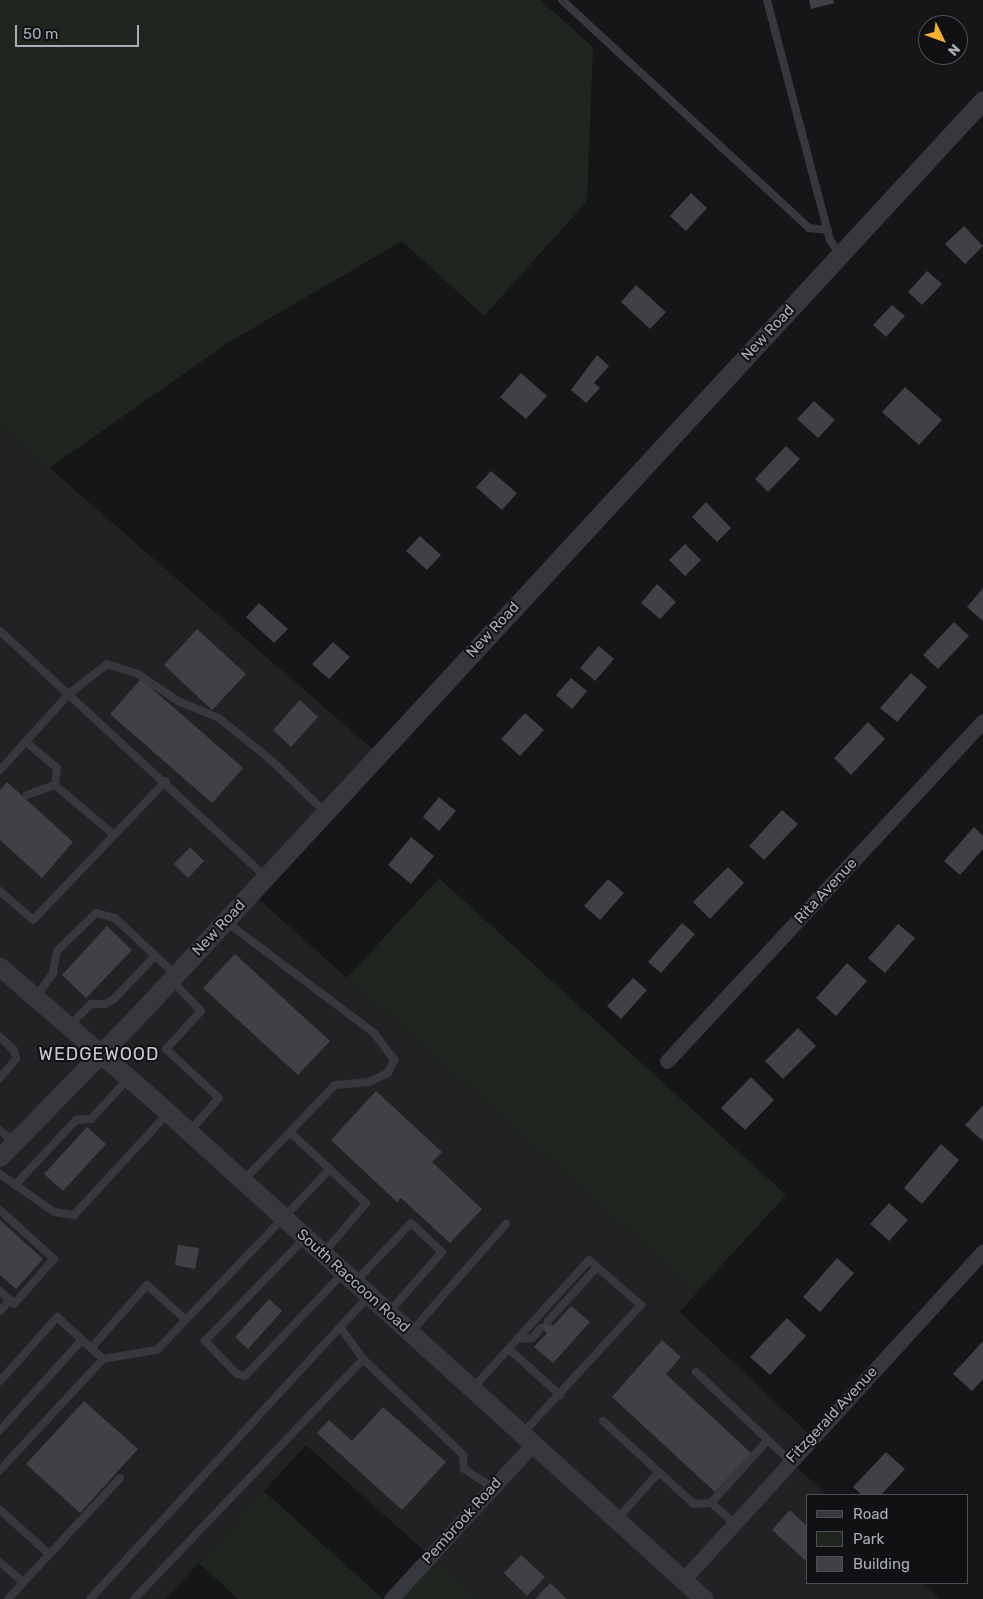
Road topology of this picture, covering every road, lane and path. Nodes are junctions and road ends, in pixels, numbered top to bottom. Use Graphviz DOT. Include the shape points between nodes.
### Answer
graph roads {
  1 [pos="562,0"];
  2 [pos="767,0"];
  3 [pos="983,100"];
  4 [pos="828,230"];
  5 [pos="840,255"];
  6 [pos="0,631"];
  7 [pos="69,694"];
  8 [pos="983,721"];
  9 [pos="26,742"];
  10 [pos="0,770"];
  11 [pos="166,781"];
  12 [pos="54,785"];
  13 [pos="27,796"];
  14 [pos="325,812"];
  15 [pos="114,835"];
  16 [pos="266,877"];
  17 [pos="0,891"];
  18 [pos="225,920"];
  19 [pos="155,956"];
  20 [pos="0,967"];
  21 [pos="173,977"];
  22 [pos="34,998"];
  23 [pos="68,1027"];
  24 [pos="0,1037"];
  25 [pos="99,1054"];
  26 [pos="667,1061"];
  27 [pos="0,1078"];
  28 [pos="128,1078"];
  29 [pos="168,1114"];
  30 [pos="188,1132"];
  31 [pos="290,1132"];
  32 [pos="7,1136"];
  33 [pos="0,1157"];
  34 [pos="330,1168"];
  35 [pos="0,1174"];
  36 [pos="243,1181"];
  37 [pos="15,1185"];
  38 [pos="0,1210"];
  39 [pos="8,1217"];
  40 [pos="284,1218"];
  41 [pos="506,1224"];
  42 [pos="305,1238"];
  43 [pos="983,1252"];
  44 [pos="323,1254"];
  45 [pos="598,1267"];
  46 [pos="349,1278"];
  47 [pos="0,1284"];
  48 [pos="0,1291"];
  49 [pos="369,1296"];
  50 [pos="10,1300"];
  51 [pos="0,1311"];
  52 [pos="388,1313"];
  53 [pos="186,1320"];
  54 [pos="548,1321"];
  55 [pos="340,1327"];
  56 [pos="541,1328"];
  57 [pos="410,1333"];
  58 [pos="517,1339"];
  59 [pos="82,1340"];
  60 [pos="91,1348"];
  61 [pos="509,1348"];
  62 [pos="103,1359"];
  63 [pos="364,1359"];
  64 [pos="696,1372"];
  65 [pos="0,1381"];
  66 [pos="472,1389"];
  67 [pos="560,1395"];
  68 [pos="603,1421"];
  69 [pos="0,1430"];
  70 [pos="528,1439"];
  71 [pos="768,1440"];
  72 [pos="790,1461"];
  73 [pos="0,1470"];
  74 [pos="659,1472"];
  75 [pos="120,1478"];
  76 [pos="492,1487"];
  77 [pos="711,1503"];
  78 [pos="0,1510"];
  79 [pos="616,1520"];
  80 [pos="733,1522"];
  81 [pos="49,1554"];
  82 [pos="0,1562"];
  83 [pos="683,1580"];
  84 [pos="23,1582"];
  85 [pos="8,1599"];
  86 [pos="90,1599"];
  87 [pos="134,1599"];
  88 [pos="392,1599"];
  89 [pos="704,1599"];
  1 -- 4 [label="lane" via="809,228"];
  2 -- 4 [label="lane"];
  3 -- 5 [label="street, New Road"];
  4 -- 5 [label="lane"];
  5 -- 14 [label="street, New Road"];
  6 -- 7 [label="lane"];
  7 -- 9 [label="lane"];
  7 -- 11 [label="lane"];
  7 -- 14 [label="lane" via="107,664 125,668 178,701 219,718 271,760"];
  8 -- 26 [label="street, Rita Avenue"];
  9 -- 10 [label="lane"];
  9 -- 12 [label="lane" via="57,768"];
  11 -- 15 [label="lane"];
  11 -- 16 [label="lane"];
  12 -- 13 [label="lane"];
  12 -- 15 [label="lane"];
  14 -- 16 [label="street, New Road"];
  15 -- 17 [label="lane" via="33,920"];
  16 -- 18 [label="street, New Road"];
  18 -- 21 [label="street, New Road"];
  18 -- 31 [label="lane" via="374,1033 394,1060 388,1073 370,1082 335,1085"];
  19 -- 21 [label="lane"];
  19 -- 22 [label="lane" via="115,918 96,913 57,951 53,973"];
  19 -- 23 [label="lane" via="114,999 105,1004 90,1004"];
  20 -- 22 [label="street, South Raccoon Road"];
  21 -- 25 [label="street, New Road"];
  21 -- 30 [label="lane" via="201,1011 166,1049 219,1098"];
  22 -- 23 [label="street, South Raccoon Road"];
  23 -- 25 [label="street, South Raccoon Road"];
  24 -- 27 [label="lane" via="14,1050 16,1059"];
  25 -- 28 [label="street, South Raccoon Road"];
  25 -- 32 [label="street, New Road"];
  28 -- 29 [label="street, South Raccoon Road"];
  28 -- 37 [label="lane" via="90,1119 76,1120"];
  29 -- 30 [label="street, South Raccoon Road"];
  29 -- 37 [label="lane" via="74,1215 54,1212"];
  30 -- 36 [label="street, South Raccoon Road"];
  31 -- 34 [label="lane"];
  31 -- 36 [label="lane"];
  32 -- 33 [label="street, New Road"];
  34 -- 40 [label="lane"];
  34 -- 44 [label="lane" via="366,1203"];
  35 -- 37 [label="lane"];
  36 -- 40 [label="street, South Raccoon Road"];
  38 -- 39 [label="lane"];
  39 -- 47 [label="lane" via="8,1224 48,1260 15,1298"];
  39 -- 50 [label="lane" via="54,1259 14,1304"];
  40 -- 42 [label="street, South Raccoon Road"];
  40 -- 53 [label="lane"];
  41 -- 57 [label="lane"];
  42 -- 44 [label="street, South Raccoon Road"];
  42 -- 46 [label="lane" via="205,1341 237,1374 244,1376"];
  43 -- 72 [label="street, Fitzgerald Avenue"];
  44 -- 46 [label="street, South Raccoon Road"];
  45 -- 54 [label="lane"];
  45 -- 58 [label="lane" via="589,1260"];
  45 -- 67 [label="lane" via="641,1305"];
  46 -- 49 [label="street, South Raccoon Road"];
  46 -- 52 [label="lane" via="411,1223 442,1252"];
  48 -- 50 [label="lane"];
  49 -- 52 [label="street, South Raccoon Road"];
  49 -- 55 [label="lane"];
  50 -- 51 [label="lane"];
  52 -- 57 [label="street, South Raccoon Road"];
  53 -- 60 [label="lane" via="147,1285"];
  53 -- 62 [label="lane" via="157,1350"];
  55 -- 63 [label="lane"];
  55 -- 86 [label="lane"];
  56 -- 58 [label="lane" via="532,1338"];
  57 -- 66 [label="street, South Raccoon Road"];
  58 -- 61 [label="lane"];
  59 -- 60 [label="lane"];
  59 -- 65 [label="lane" via="57,1317"];
  59 -- 69 [label="lane"];
  60 -- 62 [label="lane"];
  61 -- 66 [label="lane"];
  61 -- 67 [label="lane"];
  62 -- 73 [label="lane"];
  63 -- 76 [label="lane" via="463,1455 464,1470"];
  63 -- 87 [label="lane"];
  64 -- 71 [label="lane"];
  66 -- 70 [label="street, South Raccoon Road"];
  67 -- 70 [label="lane"];
  68 -- 74 [label="lane"];
  70 -- 76 [label="street, Pembrook Road"];
  70 -- 79 [label="street, South Raccoon Road"];
  71 -- 72 [label="lane"];
  71 -- 77 [label="lane"];
  72 -- 80 [label="street, Fitzgerald Avenue"];
  74 -- 77 [label="lane" via="694,1504"];
  74 -- 79 [label="lane"];
  75 -- 81 [label="lane"];
  76 -- 88 [label="street, Pembrook Road"];
  77 -- 80 [label="lane"];
  78 -- 81 [label="lane"];
  79 -- 83 [label="street, South Raccoon Road"];
  80 -- 83 [label="street, Fitzgerald Avenue"];
  81 -- 84 [label="lane"];
  82 -- 84 [label="lane"];
  83 -- 89 [label="street, South Raccoon Road"];
  84 -- 85 [label="lane"];
}
